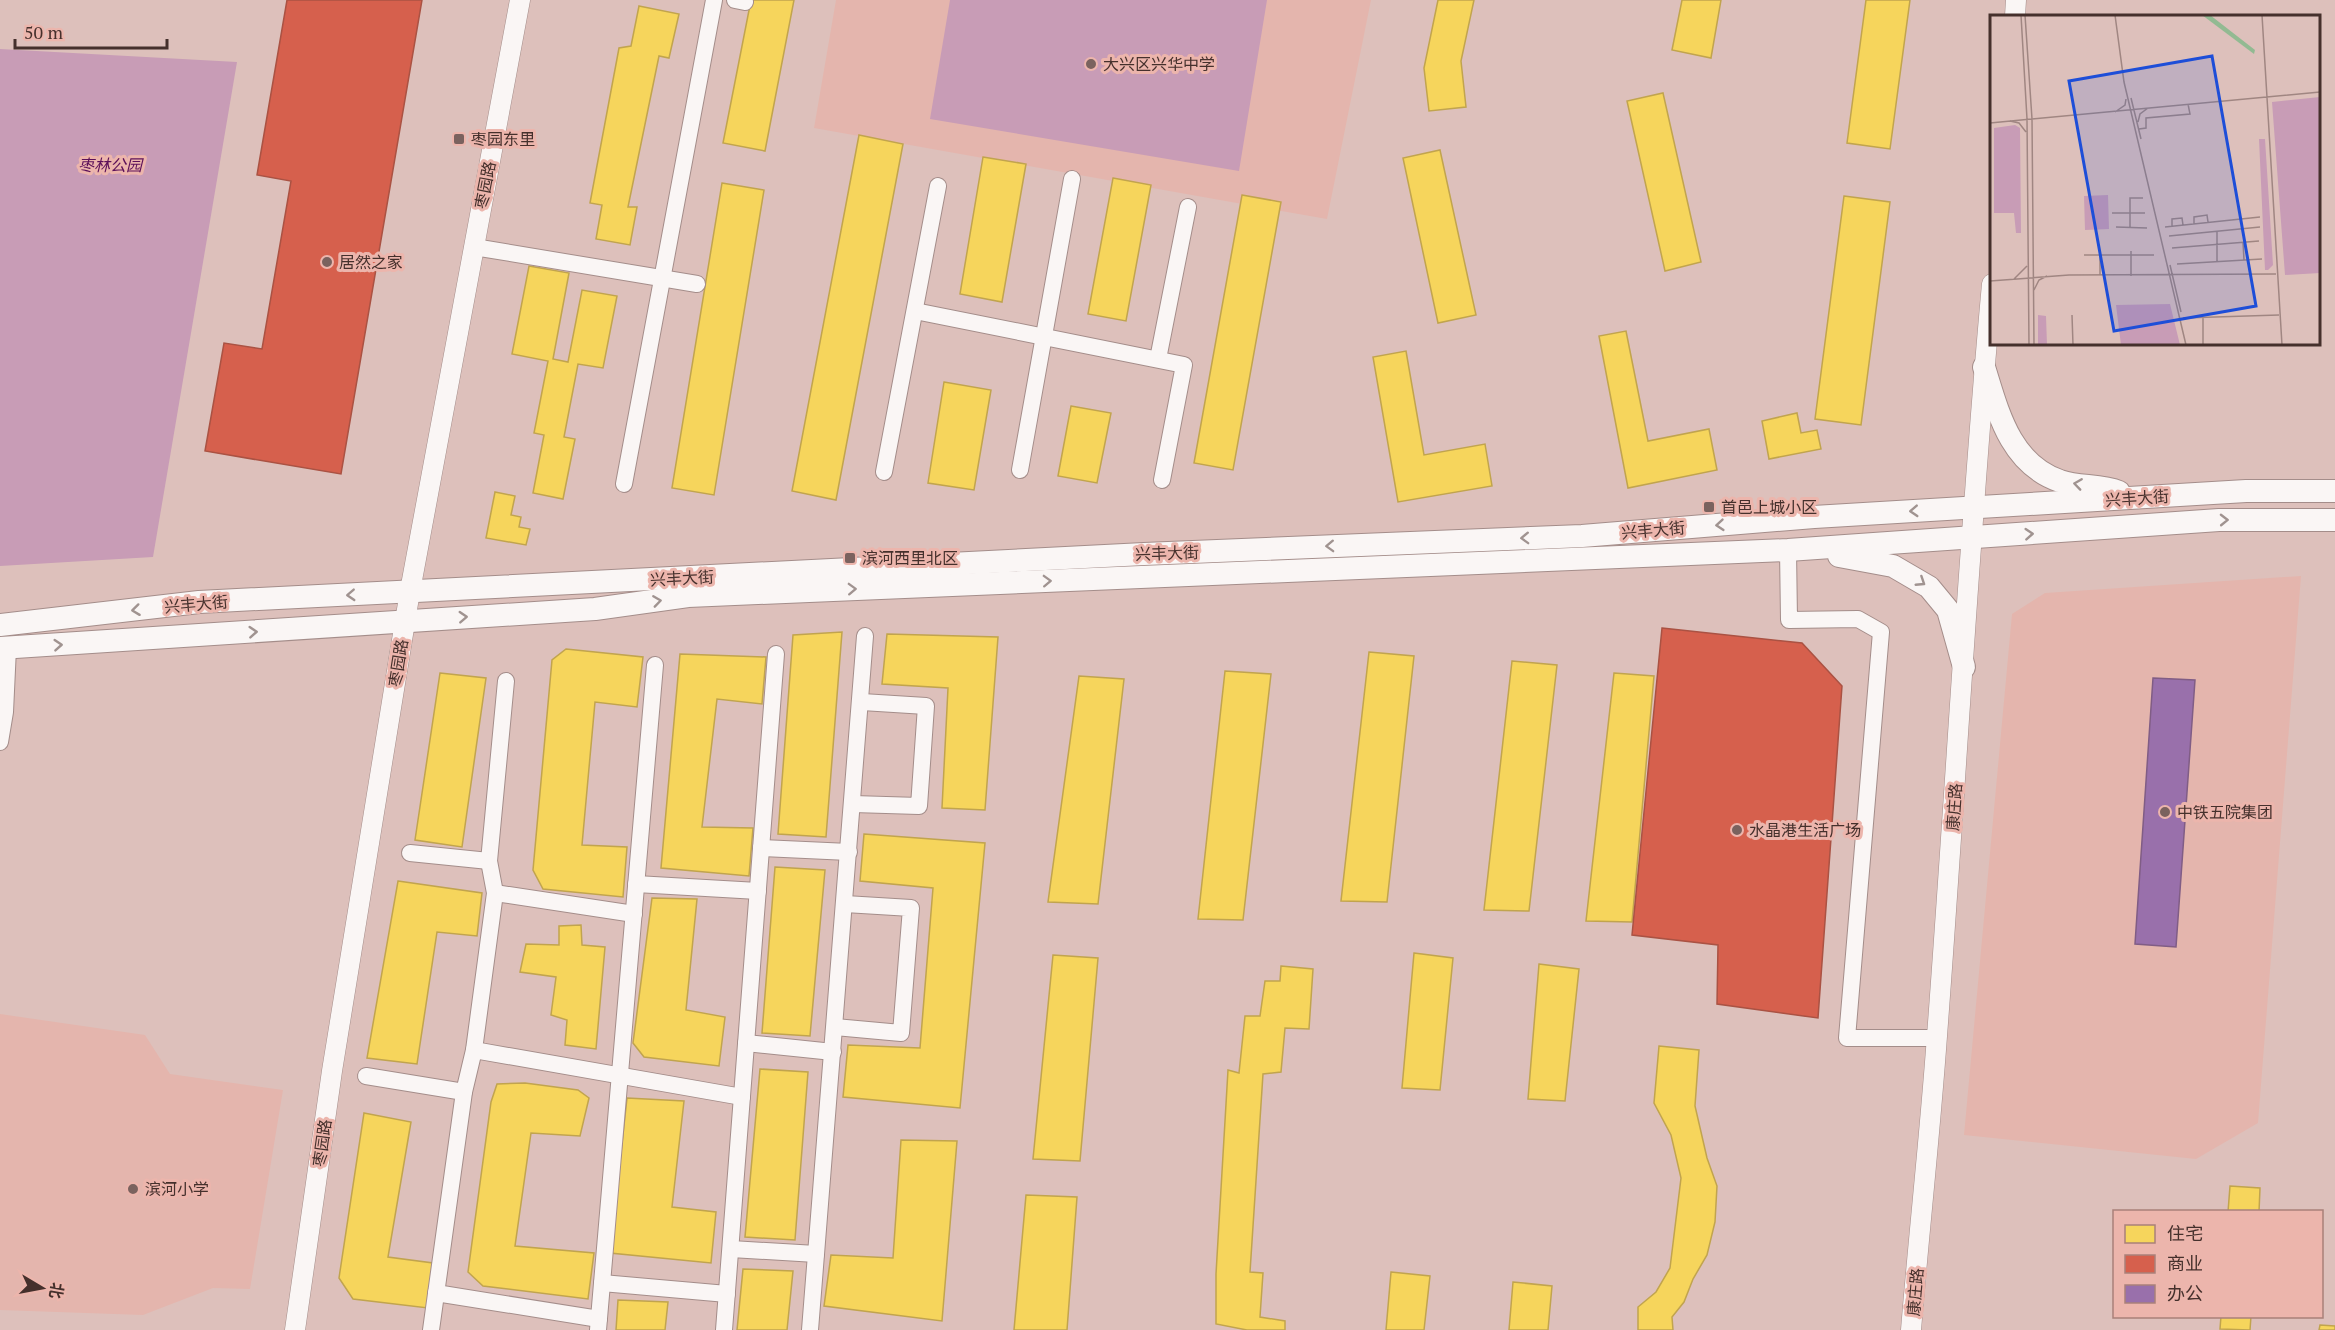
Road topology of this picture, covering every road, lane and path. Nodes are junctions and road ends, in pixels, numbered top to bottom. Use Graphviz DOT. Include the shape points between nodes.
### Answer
graph roads {
  1 [pos="520,0"];
  2 [pos="714,0"];
  3 [pos="2016,0"];
  4 [pos="2015,15"];
  5 [pos="1072,179"];
  6 [pos="938,186"];
  7 [pos="1188,207"];
  8 [pos="474,247"];
  9 [pos="662,279"];
  10 [pos="697,284"];
  11 [pos="1990,305"];
  12 [pos="915,311"];
  13 [pos="1044,337"];
  14 [pos="1158,359"];
  15 [pos="1984,367"];
  16 [pos="1020,470"];
  17 [pos="884,472"];
  18 [pos="1162,480"];
  19 [pos="624,484"];
  20 [pos="2335,491"];
  21 [pos="2135,498"];
  22 [pos="1973,508"];
  23 [pos="2335,520"];
  24 [pos="1971,538"];
  25 [pos="1796,550"];
  26 [pos="410,591"];
  27 [pos="405,621"];
  28 [pos="0,626"];
  29 [pos="865,636"];
  30 [pos="4,648"];
  31 [pos="776,654"];
  32 [pos="655,665"];
  33 [pos="1964,667"];
  34 [pos="506,681"];
  35 [pos="862,702"];
  36 [pos="0,742"];
  37 [pos="853,804"];
  38 [pos="761,848"];
  39 [pos="849,852"];
  40 [pos="410,853"];
  41 [pos="489,861"];
  42 [pos="636,884"];
  43 [pos="758,891"];
  44 [pos="495,893"];
  45 [pos="845,904"];
  46 [pos="634,914"];
  47 [pos="834,1027"];
  48 [pos="1937,1038"];
  49 [pos="746,1043"];
  50 [pos="474,1050"];
  51 [pos="832,1052"];
  52 [pos="366,1076"];
  53 [pos="620,1076"];
  54 [pos="464,1092"];
  55 [pos="742,1097"];
  56 [pos="731,1249"];
  57 [pos="816,1254"];
  58 [pos="602,1283"];
  59 [pos="436,1293"];
  60 [pos="727,1294"];
  61 [pos="598,1324"];
  62 [pos="295,1330"];
  63 [pos="431,1330"];
  64 [pos="724,1330"];
  65 [pos="810,1330"];
  66 [pos="1911,1330"];
  1 -- 8 [label="street, 枣园路"];
  2 -- 9 [label="street"];
  3 -- 4 [label="street"];
  5 -- 13 [label="street"];
  6 -- 12 [label="street"];
  7 -- 14 [label="street"];
  8 -- 9 [label="street"];
  8 -- 26 [label="street, 枣园路"];
  9 -- 10 [label="street"];
  9 -- 19 [label="street"];
  11 -- 15 [label="street, 康庄路"];
  12 -- 13 [label="street"];
  12 -- 17 [label="street"];
  13 -- 14 [label="street"];
  13 -- 16 [label="street"];
  14 -- 18 [label="street" via="1184,365"];
  21 -- 15 [label="main road, one-way" via="2110,488 2062,482 2034,469 2010,440"];
  15 -- 22 [label="street, 康庄路"];
  20 -- 21 [label="main road, 兴丰大街"];
  21 -- 22 [label="main road, 兴丰大街"];
  22 -- 24 [label="street, 康庄路"];
  22 -- 26 [label="main road, 兴丰大街, one-way" via="1582,536"];
  24 -- 23 [label="main road, 兴丰大街, one-way" via="2219,520"];
  24 -- 25 [label="main road, 兴丰大街"];
  24 -- 33 [label="street, 康庄路"];
  27 -- 25 [label="main road, 兴丰大街, one-way" via="595,609 688,596"];
  25 -- 33 [label="main road, one-way" via="1893,566 1929,587 1948,610"];
  25 -- 48 [label="street" via="1789,620 1858,619 1881,633 1847,1038"];
  26 -- 27 [label="street, 枣园路"];
  26 -- 28 [label="main road, 兴丰大街, one-way" via="199,602"];
  30 -- 27 [label="main road, 兴丰大街, one-way"];
  27 -- 62 [label="street, 枣园路" via="332,1071"];
  29 -- 35 [label="street"];
  30 -- 36 [label="street" via="5,712"];
  31 -- 38 [label="street"];
  32 -- 42 [label="street"];
  33 -- 48 [label="street, 康庄路"];
  34 -- 41 [label="street"];
  35 -- 37 [label="street"];
  35 -- 37 [label="street" via="926,706 919,806"];
  37 -- 39 [label="street"];
  38 -- 39 [label="street"];
  38 -- 43 [label="street"];
  39 -- 45 [label="street"];
  40 -- 41 [label="street"];
  41 -- 44 [label="street"];
  42 -- 43 [label="street"];
  42 -- 46 [label="street"];
  43 -- 49 [label="street"];
  44 -- 46 [label="street"];
  44 -- 50 [label="street"];
  45 -- 47 [label="street"];
  45 -- 47 [label="street" via="911,908 901,1033"];
  46 -- 53 [label="street"];
  47 -- 51 [label="street"];
  48 -- 66 [label="street, 康庄路"];
  49 -- 51 [label="street"];
  49 -- 55 [label="street"];
  50 -- 53 [label="street"];
  50 -- 54 [label="street"];
  51 -- 57 [label="street"];
  52 -- 54 [label="street"];
  53 -- 55 [label="street"];
  53 -- 58 [label="street"];
  54 -- 59 [label="street"];
  55 -- 56 [label="street"];
  56 -- 57 [label="street"];
  56 -- 60 [label="street"];
  57 -- 65 [label="street"];
  58 -- 60 [label="street"];
  58 -- 61 [label="street"];
  59 -- 61 [label="street"];
  59 -- 63 [label="street"];
  60 -- 64 [label="street"];
}
